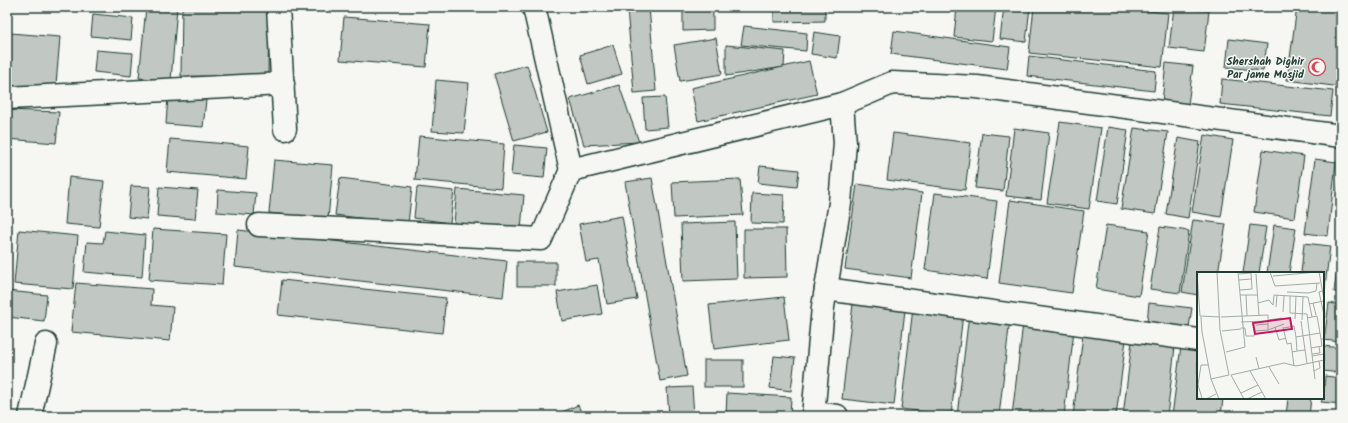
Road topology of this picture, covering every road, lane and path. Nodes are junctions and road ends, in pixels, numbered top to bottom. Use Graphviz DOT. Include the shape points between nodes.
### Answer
graph roads {
  1 [pos="278,7"];
  2 [pos="534,7"];
  3 [pos="282,84"];
  4 [pos="7,98"];
  5 [pos="842,104"];
  6 [pos="285,129"];
  7 [pos="1341,136"];
  8 [pos="571,170"];
  9 [pos="259,225"];
  10 [pos="826,288"];
  11 [pos="1197,340"];
  12 [pos="46,344"];
  13 [pos="813,415"];
  14 [pos="30,416"];
  15 [pos="837,416"];
  1 -- 3 [label="street"];
  2 -- 8 [label="street"];
  3 -- 4 [label="street"];
  3 -- 6 [label="street"];
  5 -- 7 [label="street" via="892,83 977,87"];
  5 -- 8 [label="street"];
  5 -- 10 [label="street" via="845,143 840,204"];
  8 -- 9 [label="street" via="541,239"];
  10 -- 11 [label="street"];
  10 -- 13 [label="street"];
  12 -- 14 [label="street"];
  13 -- 15 [label="street"];
}
